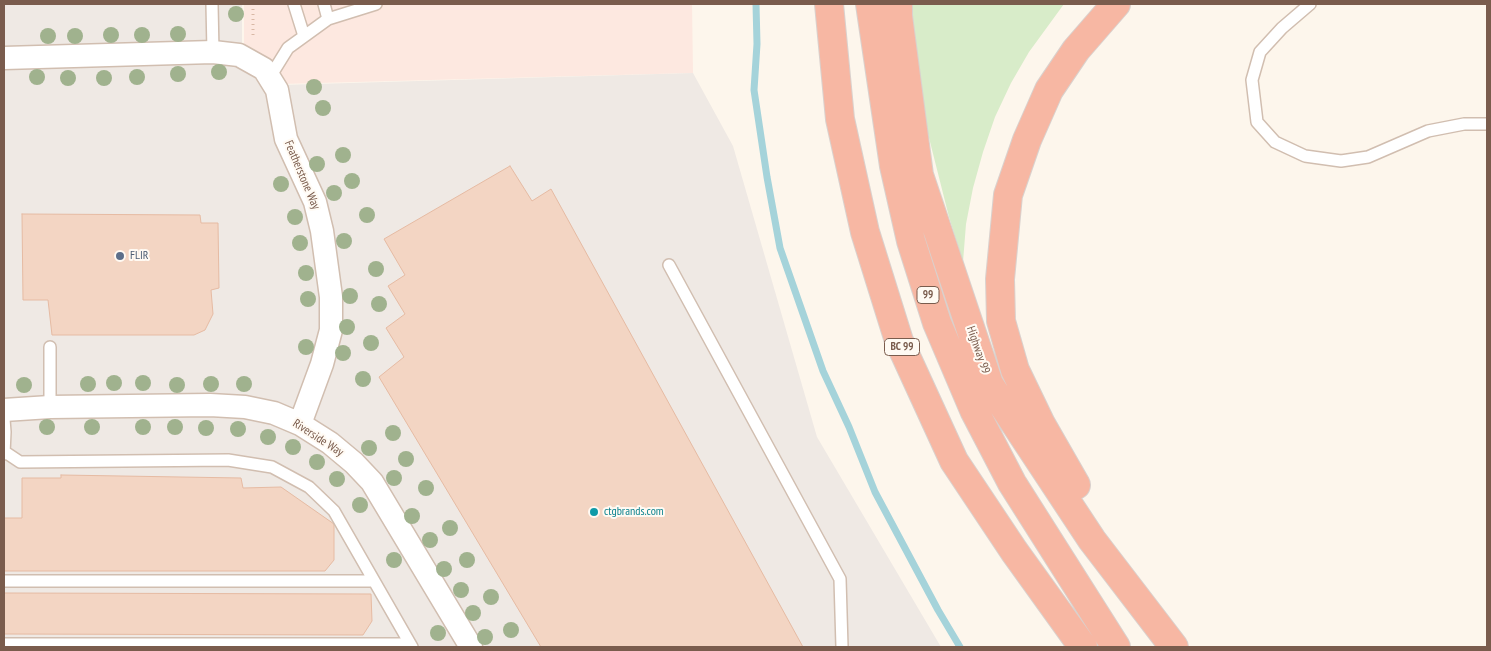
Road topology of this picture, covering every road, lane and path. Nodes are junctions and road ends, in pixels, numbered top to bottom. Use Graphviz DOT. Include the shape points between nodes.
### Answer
graph roads {
  1 [pos="212,4"];
  2 [pos="253,4"];
  3 [pos="294,4"];
  4 [pos="324,4"];
  5 [pos="376,4"];
  6 [pos="829,4"];
  7 [pos="870,4"];
  8 [pos="898,4"];
  9 [pos="1116,4"];
  10 [pos="1310,4"];
  11 [pos="328,19"];
  12 [pos="304,36"];
  13 [pos="213,52"];
  14 [pos="4,58"];
  15 [pos="262,69"];
  16 [pos="1487,124"];
  17 [pos="669,264"];
  18 [pos="50,347"];
  19 [pos="50,407"];
  20 [pos="4,410"];
  21 [pos="4,419"];
  22 [pos="300,424"];
  23 [pos="4,453"];
  24 [pos="1092,540"];
  25 [pos="1060,562"];
  26 [pos="4,581"];
  27 [pos="374,581"];
  28 [pos="4,644"];
  29 [pos="411,646"];
  30 [pos="471,647"];
  31 [pos="842,647"];
  32 [pos="1082,647"];
  33 [pos="1116,647"];
  34 [pos="1132,647"];
  35 [pos="1174,647"];
  1 -- 13 [label="lane"];
  2 -- 15 [label="path"];
  3 -- 12 [label="lane"];
  4 -- 11 [label="lane"];
  5 -- 11 [label="lane"];
  6 -- 32 [label="highway, BC 99" via="840,119 865,232 899,341 954,461"];
  7 -- 25 [label="highway, 99" via="894,166 910,240 937,322 974,410 1012,483"];
  8 -- 24 [label="highway, Highway 99" via="919,175 989,384"];
  9 -- 24 [label="highway" via="1076,50 1049,90 1027,140 1008,195 1000,279 1001,321 1015,370 1041,424 1087,504"];
  10 -- 16 [label="lane" via="1260,52 1252,80 1256,122 1275,142 1306,156 1341,161 1368,157 1428,130"];
  11 -- 12 [label="lane"];
  12 -- 15 [label="lane"];
  13 -- 14 [label="street"];
  13 -- 15 [label="street" via="239,55"];
  15 -- 22 [label="street, Featherstone Way" via="277,90 286,139 315,202 324,240 331,297 331,330"];
  17 -- 31 [label="lane" via="840,579"];
  18 -- 19 [label="lane"];
  19 -- 20 [label="street, Riverside Way"];
  19 -- 22 [label="street, Riverside Way" via="210,405 274,413"];
  21 -- 23 [label="lane"];
  22 -- 30 [label="street, Riverside Way" via="330,443 372,482"];
  23 -- 27 [label="lane" via="20,462 228,460 272,467 309,487 334,511"];
  24 -- 35 [label="highway, Highway 99"];
  25 -- 33 [label="highway, 99"];
  25 -- 34 [label="highway, 99"];
  26 -- 27 [label="lane"];
  27 -- 29 [label="lane"];
  28 -- 29 [label="lane"];
}
